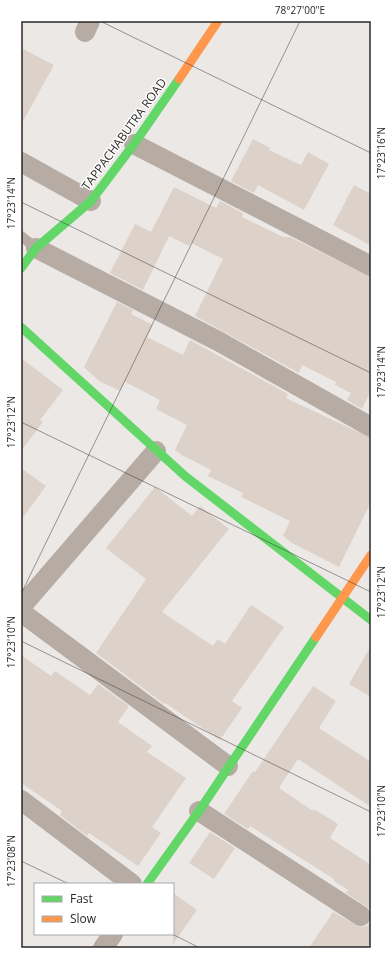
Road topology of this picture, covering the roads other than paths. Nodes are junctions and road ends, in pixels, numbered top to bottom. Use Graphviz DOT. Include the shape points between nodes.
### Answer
graph roads {
  1 [pos="218,21"];
  2 [pos="134,144"];
  3 [pos="21,162"];
  4 [pos="91,201"];
  5 [pos="21,236"];
  6 [pos="36,248"];
  7 [pos="371,266"];
  8 [pos="21,268"];
  9 [pos="21,327"];
  10 [pos="371,427"];
  11 [pos="156,451"];
  12 [pos="371,555"];
  13 [pos="341,598"];
  14 [pos="21,607"];
  15 [pos="21,612"];
  16 [pos="371,620"];
  17 [pos="228,766"];
  18 [pos="21,800"];
  19 [pos="199,810"];
  20 [pos="131,883"];
  21 [pos="148,883"];
  22 [pos="361,916"];
  1 -- 2 [label="street, TAPPACHABUTRA ROAD"];
  2 -- 4 [label="street, TAPPACHABUTRA ROAD"];
  2 -- 7 [label="street"];
  3 -- 4 [label="street"];
  4 -- 6 [label="street, TAPPACHABUTRA ROAD"];
  5 -- 6 [label="lane"];
  6 -- 8 [label="street, TAPPACHABUTRA ROAD"];
  6 -- 10 [label="street" via="218,341"];
  9 -- 11 [label="street"];
  11 -- 13 [label="street"];
  11 -- 14 [label="street"];
  12 -- 13 [label="street"];
  13 -- 16 [label="street"];
  13 -- 17 [label="street"];
  15 -- 17 [label="street"];
  17 -- 19 [label="street"];
  18 -- 20 [label="street"];
  19 -- 21 [label="street"];
  19 -- 22 [label="street"];
}
